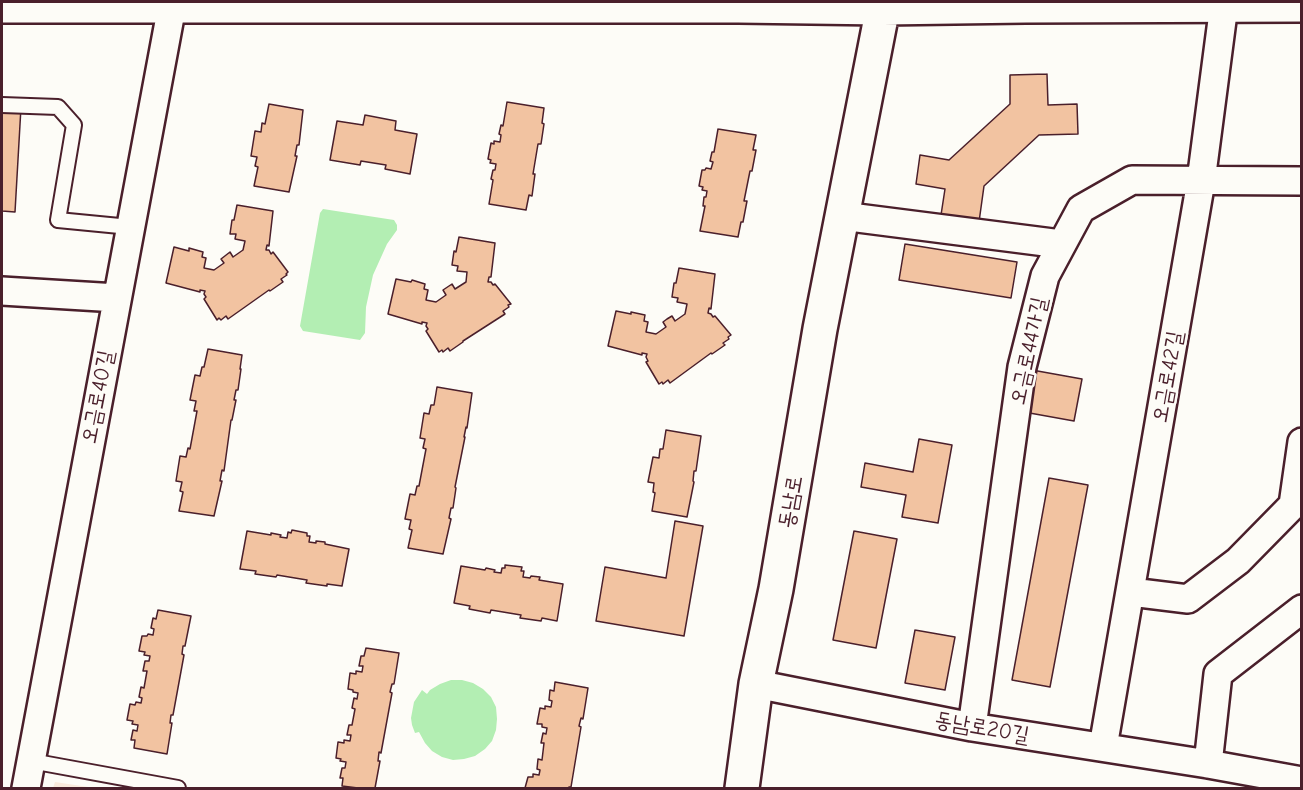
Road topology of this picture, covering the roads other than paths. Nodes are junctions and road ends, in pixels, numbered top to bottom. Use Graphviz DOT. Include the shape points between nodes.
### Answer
graph roads {
  1 [pos="883,5"];
  2 [pos="1302,5"];
  3 [pos="2,6"];
  4 [pos="172,6"];
  5 [pos="1224,6"];
  6 [pos="2,105"];
  7 [pos="1202,181"];
  8 [pos="1302,182"];
  9 [pos="842,216"];
  10 [pos="130,227"];
  11 [pos="1061,244"];
  12 [pos="2,291"];
  13 [pos="117,298"];
  14 [pos="1302,442"];
  15 [pos="1297,506"];
  16 [pos="1131,592"];
  17 [pos="1302,609"];
  18 [pos="756,684"];
  19 [pos="972,727"];
  20 [pos="1103,747"];
  21 [pos="31,761"];
  22 [pos="1208,764"];
  23 [pos="1302,781"];
  24 [pos="26,789"];
  25 [pos="178,789"];
  26 [pos="742,789"];
  1 -- 4 [label="main road"];
  1 -- 5 [label="main road"];
  1 -- 9 [label="main road, 동남로"];
  2 -- 5 [label="main road"];
  3 -- 4 [label="main road"];
  4 -- 10 [label="street, 오금로40길"];
  5 -- 7 [label="street, 오금로42길"];
  6 -- 10 [label="lane" via="58,107 74,125 58,220"];
  7 -- 8 [label="street, 오금로44가길"];
  7 -- 11 [label="street, 오금로44가길" via="1132,180 1081,209"];
  7 -- 16 [label="street, 오금로42길"];
  9 -- 11 [label="street"];
  9 -- 18 [label="main road, 동남로"];
  10 -- 13 [label="street, 오금로40길"];
  11 -- 19 [label="street, 오금로44가길" via="1045,276 1022,367"];
  12 -- 13 [label="street"];
  13 -- 21 [label="street, 오금로40길"];
  14 -- 15 [label="street"];
  15 -- 16 [label="street" via="1238,561 1188,599"];
  16 -- 20 [label="street, 오금로42길"];
  17 -- 22 [label="street" via="1218,674"];
  18 -- 19 [label="street, 동남로20길"];
  18 -- 26 [label="main road, 동남로"];
  19 -- 20 [label="street, 동남로20길"];
  20 -- 22 [label="street, 동남로20길"];
  21 -- 24 [label="street, 오금로40길"];
  21 -- 25 [label="lane"];
  22 -- 23 [label="street, 동남로20길"];
}
